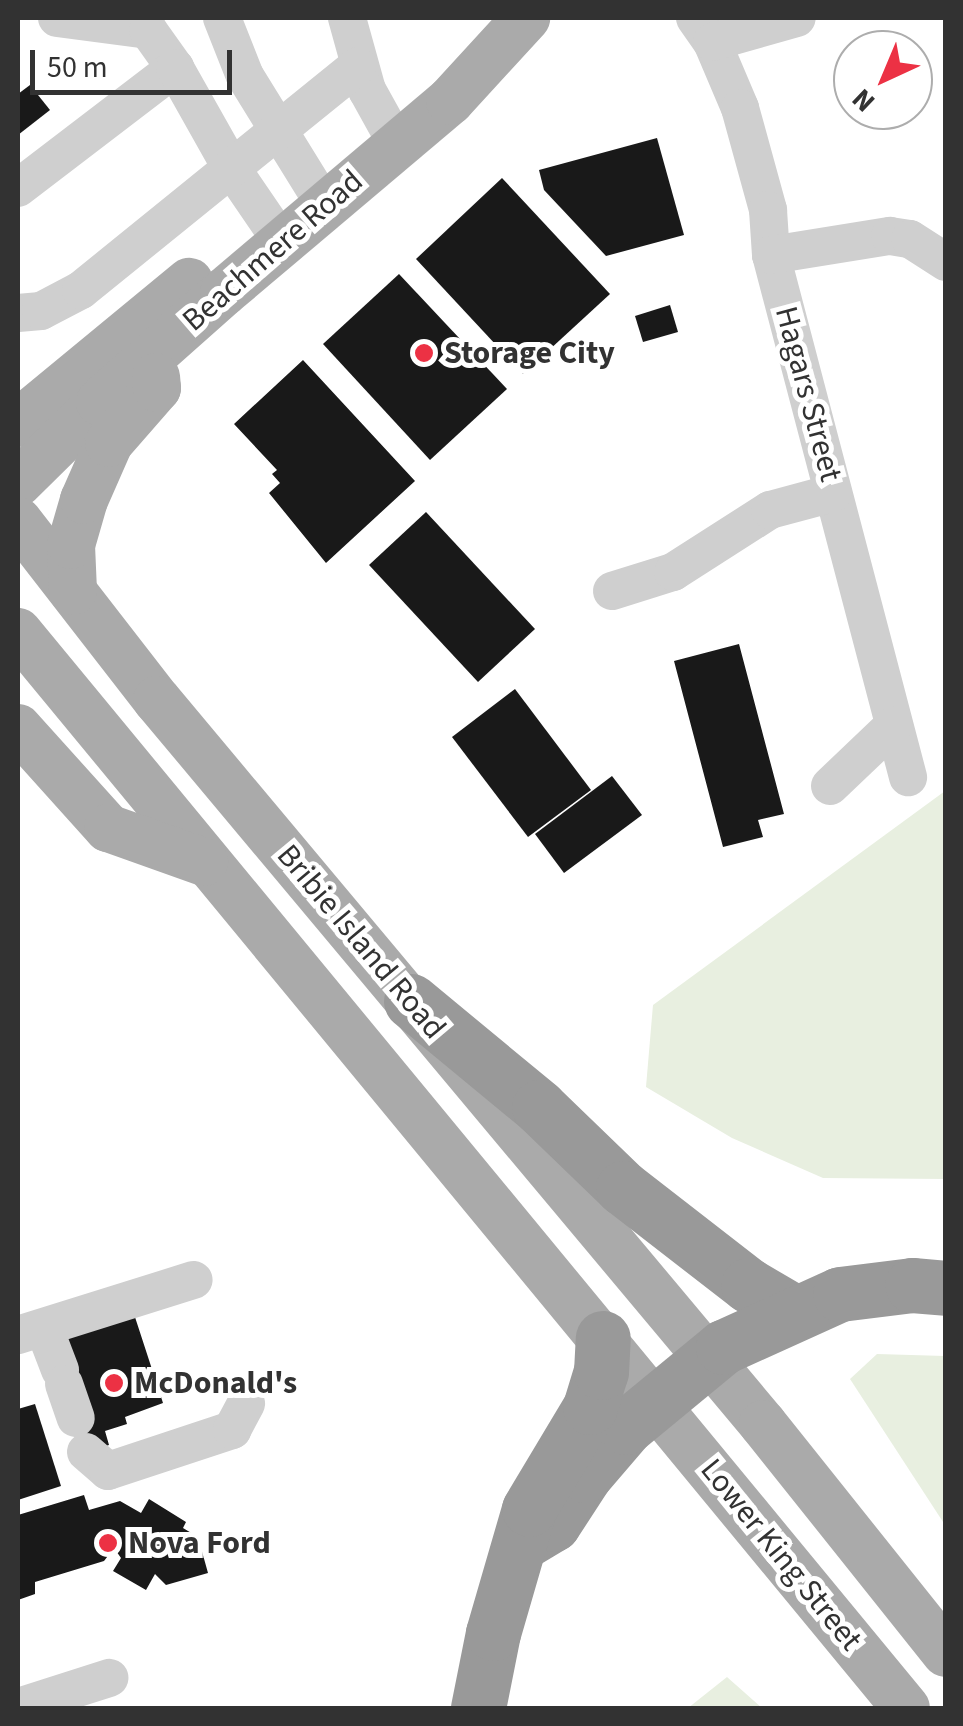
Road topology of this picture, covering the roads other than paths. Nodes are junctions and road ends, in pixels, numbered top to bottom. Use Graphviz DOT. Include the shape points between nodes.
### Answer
graph roads {
  1 [pos="57,18"];
  2 [pos="222,18"];
  3 [pos="346,18"];
  4 [pos="492,18"];
  5 [pos="526,18"];
  6 [pos="797,18"];
  7 [pos="703,30"];
  8 [pos="358,66"];
  9 [pos="175,68"];
  10 [pos="276,131"];
  11 [pos="391,134"];
  12 [pos="232,169"];
  13 [pos="18,188"];
  14 [pos="317,194"];
  15 [pos="274,230"];
  16 [pos="772,255"];
  17 [pos="946,262"];
  18 [pos="18,313"];
  19 [pos="154,354"];
  20 [pos="18,422"];
  21 [pos="18,484"];
  22 [pos="834,493"];
  23 [pos="18,520"];
  24 [pos="73,591"];
  25 [pos="612,591"];
  26 [pos="18,632"];
  27 [pos="894,725"];
  28 [pos="18,728"];
  29 [pos="908,777"];
  30 [pos="830,786"];
  31 [pos="204,862"];
  32 [pos="410,1001"];
  33 [pos="194,1280"];
  34 [pos="946,1288"];
  35 [pos="794,1312"];
  36 [pos="31,1332"];
  37 [pos="603,1338"];
  38 [pos="708,1359"];
  39 [pos="656,1401"];
  40 [pos="246,1404"];
  41 [pos="523,1542"];
  42 [pos="946,1653"];
  43 [pos="109,1678"];
  44 [pos="18,1707"];
  45 [pos="478,1708"];
  46 [pos="906,1708"];
  1 -- 9 [label="street" via="148,30"];
  2 -- 10 [label="street" via="244,76"];
  3 -- 8 [label="street"];
  4 -- 11 [label="main road, Beachmere Road"];
  5 -- 11 [label="main road, Beachmere Road" via="476,76"];
  6 -- 7 [label="street"];
  7 -- 16 [label="street, Hagars Street" via="740,108 768,210"];
  8 -- 10 [label="street"];
  8 -- 11 [label="street"];
  9 -- 12 [label="street"];
  9 -- 13 [label="street"];
  10 -- 12 [label="street"];
  10 -- 14 [label="street"];
  11 -- 14 [label="main road, Beachmere Road"];
  12 -- 15 [label="street"];
  12 -- 18 [label="street" via="81,290 41,311"];
  14 -- 15 [label="main road, Beachmere Road"];
  15 -- 19 [label="main road, Beachmere Road"];
  15 -- 20 [label="main road, Beachmere Road"];
  16 -- 17 [label="street" via="890,236"];
  16 -- 22 [label="street, Hagars Street"];
  19 -- 21 [label="main road, Beachmere Road"];
  19 -- 24 [label="main road" via="157,388 109,443 84,500 71,545"];
  22 -- 25 [label="street" via="770,510 673,572"];
  22 -- 27 [label="street, Hagars Street"];
  23 -- 24 [label="main road, Bribie Island Road"];
  24 -- 32 [label="main road, Bribie Island Road"];
  26 -- 31 [label="main road"];
  27 -- 29 [label="street, Hagars Street"];
  27 -- 30 [label="street"];
  28 -- 31 [label="main road" via="108,828"];
  31 -- 37 [label="main road"];
  32 -- 35 [label="highway" via="539,1107 623,1188"];
  32 -- 38 [label="main road, Bribie Island Road"];
  33 -- 36 [label="street"];
  34 -- 35 [label="highway" via="877,1288"];
  35 -- 38 [label="highway"];
  36 -- 40 [label="street" via="108,1470 232,1430"];
  37 -- 39 [label="main road"];
  37 -- 41 [label="highway" via="590,1407 530,1510"];
  38 -- 39 [label="highway"];
  38 -- 42 [label="main road, Lower King Street"];
  39 -- 41 [label="highway" via="606,1448 553,1524"];
  39 -- 46 [label="main road, Lower King Street"];
  41 -- 45 [label="highway" via="493,1633"];
  43 -- 44 [label="street"];
}
